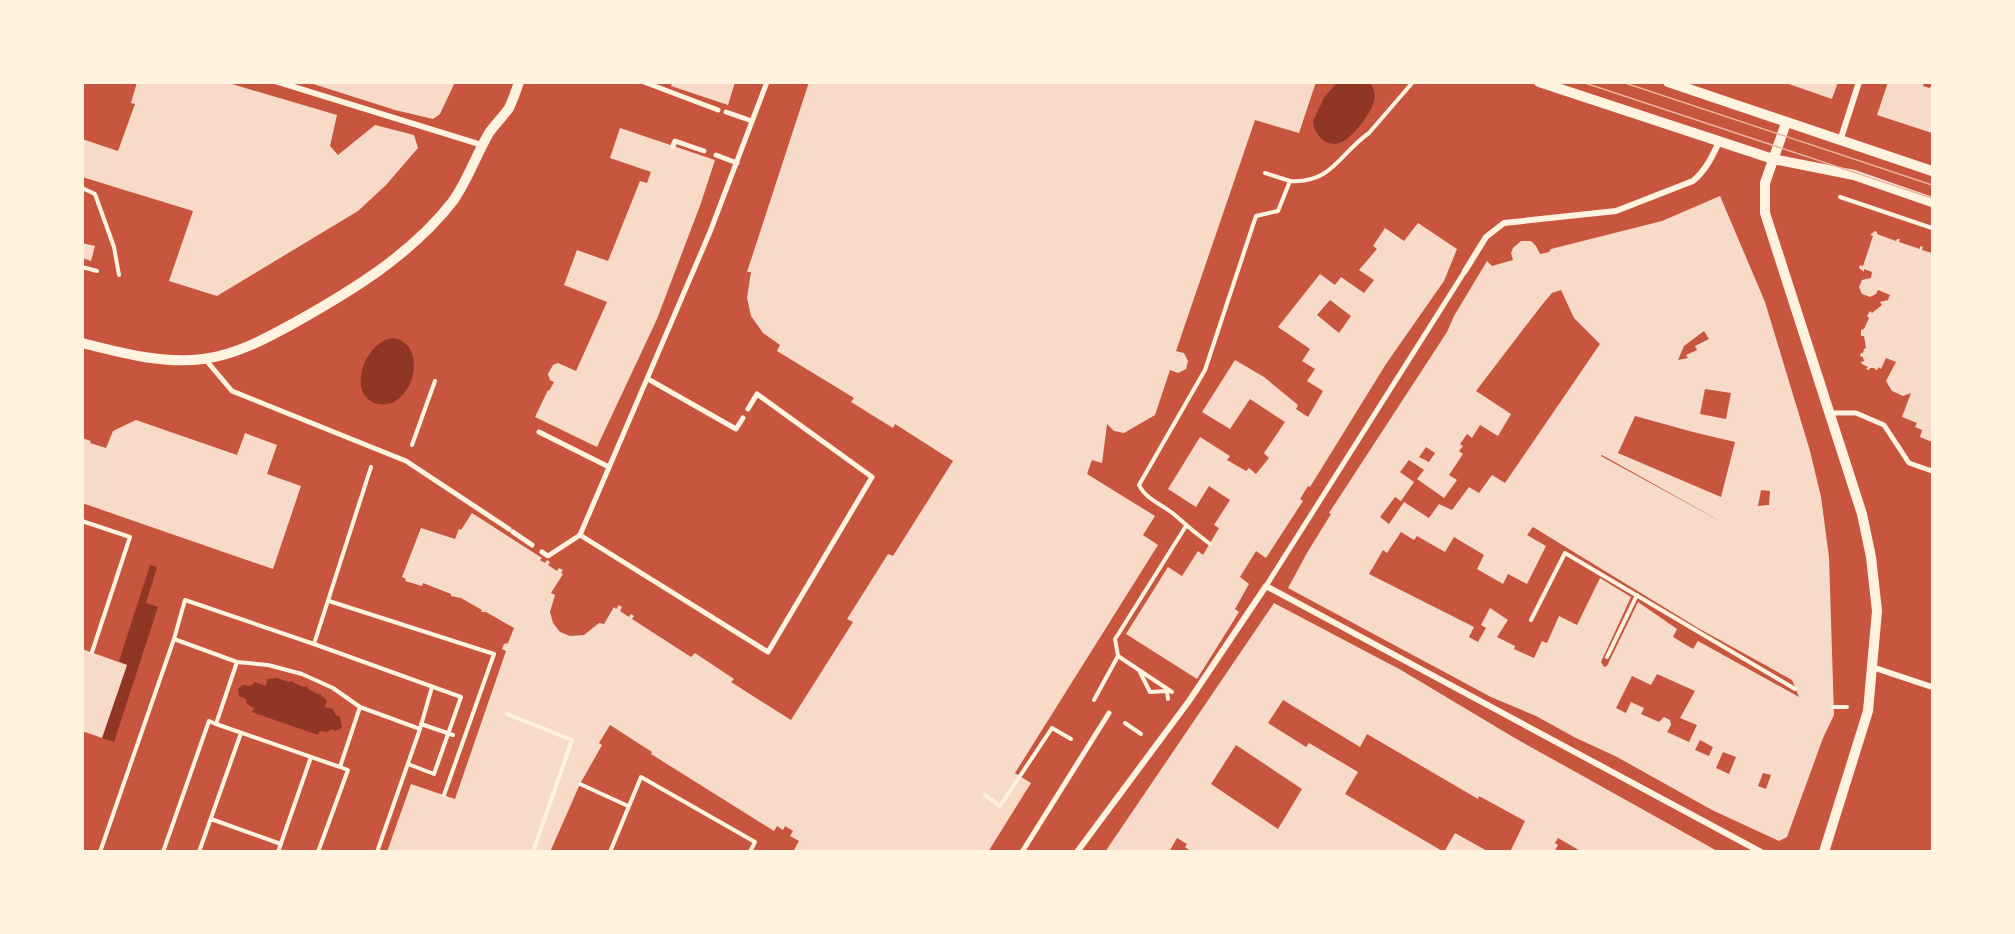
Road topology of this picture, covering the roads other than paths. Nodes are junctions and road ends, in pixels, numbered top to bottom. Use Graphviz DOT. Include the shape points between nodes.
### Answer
graph roads {
  1 [pos="278,82"];
  2 [pos="519,82"];
  3 [pos="644,82"];
  4 [pos="767,82"];
  5 [pos="1539,82"];
  6 [pos="1668,82"];
  7 [pos="1859,82"];
  8 [pos="718,110"];
  9 [pos="726,112"];
  10 [pos="752,122"];
  11 [pos="1786,123"];
  12 [pos="1840,141"];
  13 [pos="1719,142"];
  14 [pos="482,145"];
  15 [pos="673,146"];
  16 [pos="704,151"];
  17 [pos="716,156"];
  18 [pos="1773,159"];
  19 [pos="737,163"];
  20 [pos="1932,171"];
  21 [pos="1932,202"];
  22 [pos="1465,271"];
  23 [pos="82,343"];
  24 [pos="205,359"];
  25 [pos="648,378"];
  26 [pos="748,409"];
  27 [pos="1828,413"];
  28 [pos="743,418"];
  29 [pos="539,432"];
  30 [pos="609,467"];
  31 [pos="1932,471"];
  32 [pos="580,535"];
  33 [pos="532,545"];
  34 [pos="542,552"];
  35 [pos="1266,586"];
  36 [pos="1872,667"];
  37 [pos="1932,687"];
  38 [pos="1109,713"];
  39 [pos="1022,852"];
  40 [pos="1077,852"];
  41 [pos="1761,852"];
  42 [pos="1824,852"];
  1 -- 14 [label="street"];
  2 -- 14 [label="street" via="509,107"];
  3 -- 8 [label="street"];
  4 -- 10 [label="street"];
  5 -- 13 [label="street"];
  6 -- 11 [label="street"];
  7 -- 12 [label="street"];
  9 -- 10 [label="street"];
  10 -- 19 [label="street"];
  11 -- 12 [label="street"];
  11 -- 18 [label="street"];
  12 -- 20 [label="street"];
  13 -- 18 [label="street"];
  13 -- 22 [label="street" via="1710,161 1693,181 1616,211 1504,223 1486,237"];
  14 -- 24 [label="street" via="453,200 427,230 371,277 276,333"];
  15 -- 16 [label="street" via="675,141"];
  17 -- 19 [label="street"];
  18 -- 21 [label="street" via="1854,175"];
  18 -- 27 [label="street" via="1765,183 1765,213"];
  19 -- 25 [label="street"];
  22 -- 35 [label="street"];
  23 -- 24 [label="street" via="149,358"];
  24 -- 33 [label="street" via="232,391 406,461"];
  25 -- 28 [label="street" via="736,429"];
  25 -- 30 [label="street"];
  26 -- 32 [label="street" via="757,394 872,477 768,652"];
  27 -- 31 [label="street" via="1856,413 1884,425 1909,463"];
  27 -- 36 [label="street" via="1862,514 1871,557 1877,611"];
  29 -- 30 [label="street"];
  30 -- 32 [label="street"];
  32 -- 34 [label="street" via="548,556"];
  35 -- 40 [label="street" via="1189,701"];
  35 -- 41 [label="street"];
  36 -- 37 [label="street"];
  36 -- 42 [label="street" via="1868,711"];
  38 -- 39 [label="street"];
}
